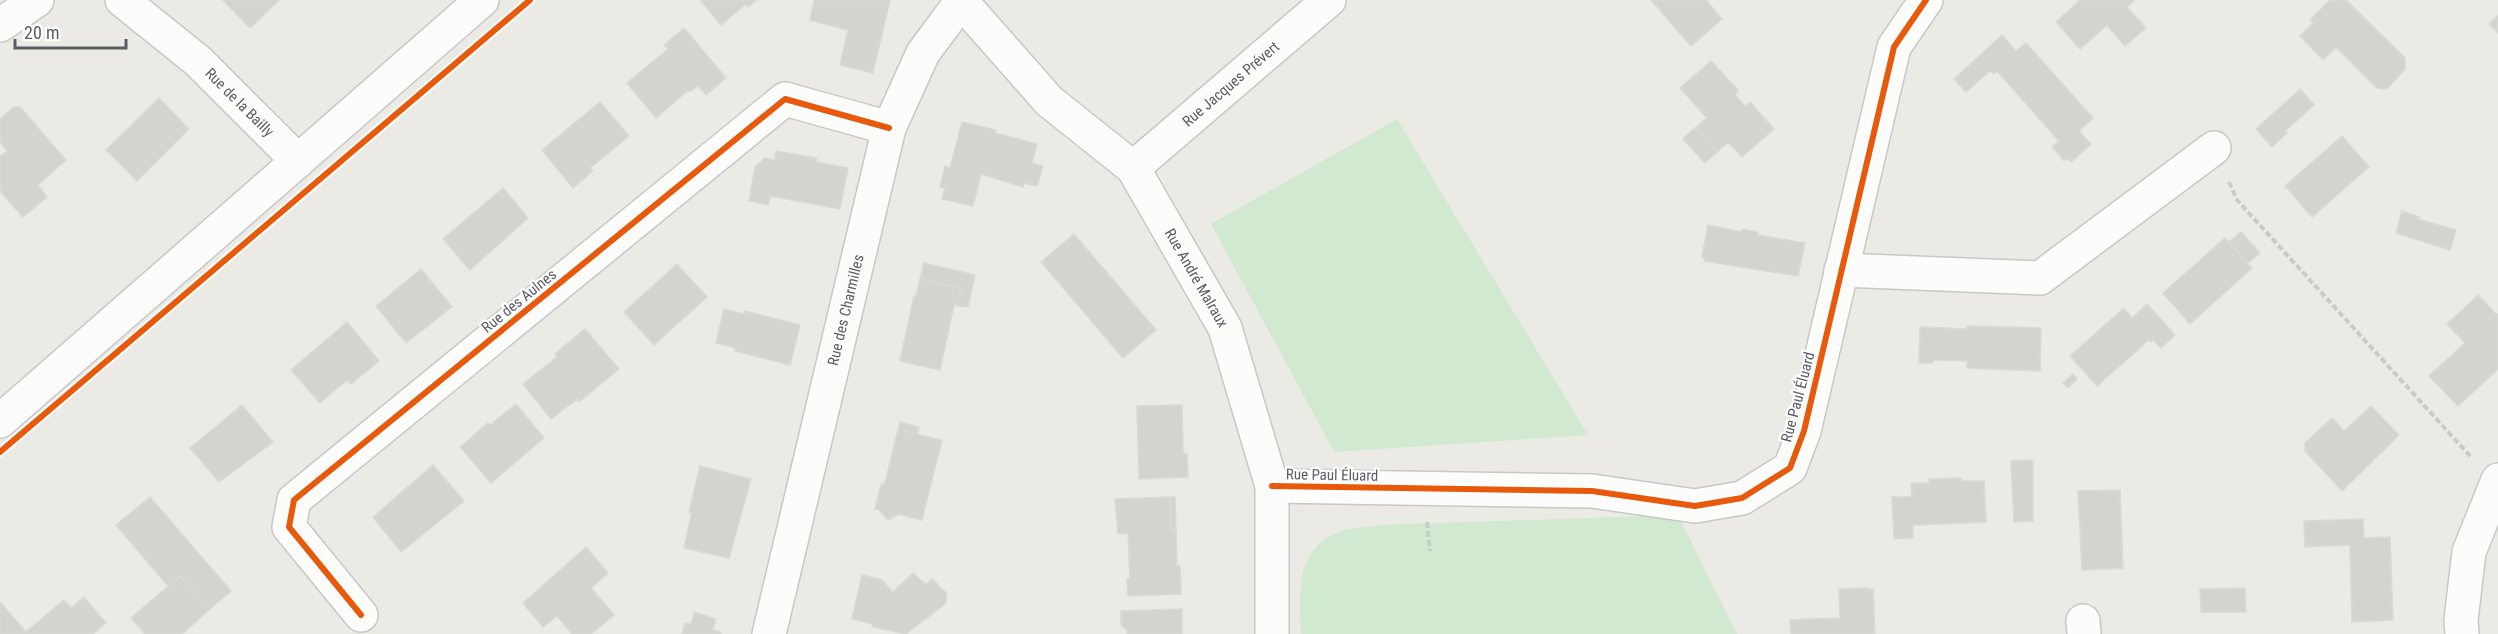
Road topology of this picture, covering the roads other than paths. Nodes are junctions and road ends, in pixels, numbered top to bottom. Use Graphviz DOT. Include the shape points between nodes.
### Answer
graph roads {
  1 [pos="36,0"];
  2 [pos="122,0"];
  3 [pos="482,0"];
  4 [pos="1329,0"];
  5 [pos="1926,0"];
  6 [pos="961,1"];
  7 [pos="0,25"];
  8 [pos="890,128"];
  9 [pos="2214,148"];
  10 [pos="298,161"];
  11 [pos="1133,168"];
  12 [pos="1841,270"];
  13 [pos="0,421"];
  14 [pos="2497,482"];
  15 [pos="1272,486"];
  16 [pos="361,615"];
  17 [pos="769,634"];
  18 [pos="1272,634"];
  19 [pos="2462,634"];
  1 -- 7 [label="street"];
  2 -- 10 [label="street, Rue de la Bailly" via="198,61"];
  3 -- 10 [label="street"];
  4 -- 11 [label="street, Rue Jacques Prévert"];
  5 -- 12 [label="street, Rue Paul Éluard" via="1894,46"];
  6 -- 8 [label="street, Rue des Charmilles" via="923,53"];
  6 -- 11 [label="street, Rue André Malraux" via="1049,100"];
  8 -- 16 [label="street, Rue des Aulnes" via="786,99 294,500 289,527"];
  8 -- 17 [label="street, Rue des Charmilles"];
  9 -- 12 [label="street" via="2040,278"];
  10 -- 13 [label="street"];
  11 -- 15 [label="street, Rue André Malraux" via="1225,328"];
  12 -- 15 [label="street, Rue Paul Éluard" via="1804,431 1790,468 1742,498 1695,506 1592,491"];
  14 -- 19 [label="street" via="2469,552"];
  15 -- 18 [label="street, Rue André Malraux"];
}
